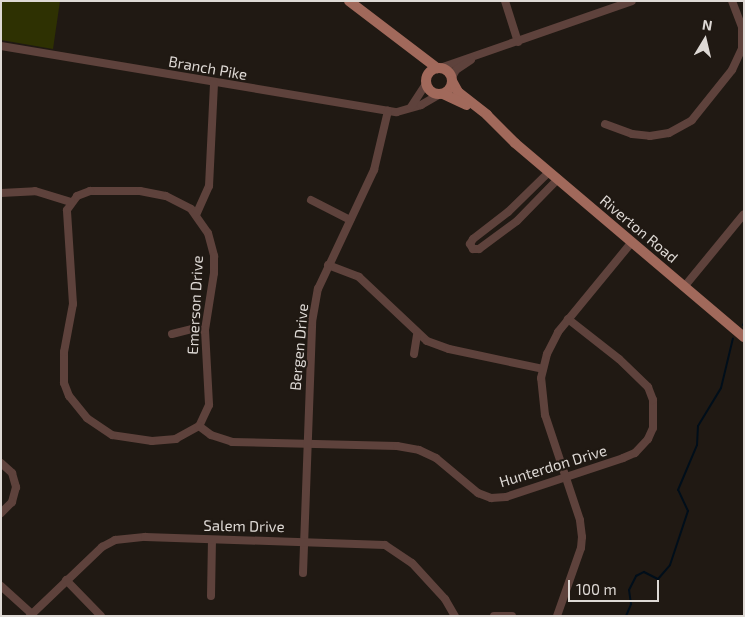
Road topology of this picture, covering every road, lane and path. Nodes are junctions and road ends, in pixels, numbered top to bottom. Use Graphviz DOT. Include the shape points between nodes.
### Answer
graph roads {
  1 [pos="348,1"];
  2 [pos="505,1"];
  3 [pos="632,1"];
  4 [pos="732,1"];
  5 [pos="386,32"];
  6 [pos="518,42"];
  7 [pos="1,46"];
  8 [pos="477,56"];
  9 [pos="439,68"];
  10 [pos="452,79"];
  11 [pos="426,81"];
  12 [pos="214,83"];
  13 [pos="440,94"];
  14 [pos="410,109"];
  15 [pos="388,110"];
  16 [pos="605,124"];
  17 [pos="515,143"];
  18 [pos="549,172"];
  19 [pos="558,180"];
  20 [pos="1,193"];
  21 [pos="311,200"];
  22 [pos="70,202"];
  23 [pos="744,214"];
  24 [pos="196,215"];
  25 [pos="350,220"];
  26 [pos="631,242"];
  27 [pos="328,265"];
  28 [pos="684,287"];
  29 [pos="568,318"];
  30 [pos="205,330"];
  31 [pos="172,334"];
  32 [pos="417,335"];
  33 [pos="744,338"];
  34 [pos="414,354"];
  35 [pos="543,368"];
  36 [pos="199,426"];
  37 [pos="306,444"];
  38 [pos="1,463"];
  39 [pos="565,480"];
  40 [pos="1,513"];
  41 [pos="212,540"];
  42 [pos="303,541"];
  43 [pos="303,573"];
  44 [pos="66,580"];
  45 [pos="1,586"];
  46 [pos="211,596"];
  47 [pos="31,615"];
  48 [pos="101,616"];
  49 [pos="455,616"];
  50 [pos="494,616"];
  51 [pos="512,616"];
  52 [pos="557,616"];
  1 -- 5 [label="main road"];
  2 -- 6 [label="street"];
  3 -- 6 [label="street"];
  4 -- 16 [label="street" via="742,27 742,49 732,70 692,120 669,133 650,136 632,134"];
  5 -- 9 [label="main road"];
  5 -- 11 [label="main road" via="420,66"];
  6 -- 8 [label="street"];
  7 -- 12 [label="street, Branch Pike"];
  8 -- 9 [label="street"];
  8 -- 10 [label="street" via="456,70"];
  9 -- 10 [label="main road"];
  9 -- 11 [label="main road"];
  10 -- 13 [label="main road" via="450,89"];
  10 -- 17 [label="main road, Riverton Road" via="458,92 488,114"];
  11 -- 13 [label="main road" via="429,91"];
  11 -- 14 [label="street"];
  12 -- 15 [label="street, Branch Pike"];
  12 -- 24 [label="street" via="209,186"];
  13 -- 14 [label="street, Branch Pike"];
  13 -- 17 [label="main road, Riverton Road" via="459,100"];
  14 -- 15 [label="street, Branch Pike"];
  15 -- 25 [label="street, Bergen Drive" via="374,170"];
  17 -- 18 [label="main road, Riverton Road"];
  18 -- 19 [label="main road, Riverton Road"];
  18 -- 19 [label="street" via="470,244 479,249 516,221"];
  19 -- 26 [label="main road, Riverton Road"];
  20 -- 22 [label="street" via="35,191"];
  21 -- 25 [label="street"];
  22 -- 24 [label="street, Emerson Drive" via="90,191 140,191 166,196"];
  22 -- 36 [label="street" via="66,219 73,304 62,368 69,396 98,428 120,438 176,440"];
  23 -- 28 [label="street"];
  24 -- 30 [label="street, Emerson Drive" via="208,233 214,256"];
  25 -- 27 [label="street, Bergen Drive"];
  26 -- 28 [label="main road, Riverton Road"];
  26 -- 29 [label="street"];
  27 -- 32 [label="street" via="359,277"];
  27 -- 37 [label="street, Bergen Drive" via="318,289 312,322"];
  28 -- 33 [label="main road, Riverton Road"];
  29 -- 35 [label="street" via="552,343"];
  29 -- 39 [label="street, Hunterdon Drive" via="644,383 653,400 655,417 648,438 635,452"];
  30 -- 31 [label="street" via="192,329"];
  30 -- 36 [label="street, Emerson Drive" via="209,405"];
  32 -- 34 [label="street"];
  32 -- 35 [label="street" via="448,349"];
  35 -- 39 [label="street" via="541,393 545,415"];
  36 -- 37 [label="street, Hunterdon Drive" via="222,441"];
  37 -- 39 [label="street, Hunterdon Drive" via="397,446 419,450 436,458 478,493 491,498 506,497"];
  37 -- 42 [label="street, Bergen Drive"];
  38 -- 40 [label="street" via="12,474 16,487 12,502"];
  39 -- 52 [label="street" via="580,520 581,548"];
  41 -- 42 [label="street, Salem Drive"];
  41 -- 44 [label="street, Salem Drive" via="145,537 115,540 95,552"];
  41 -- 46 [label="street"];
  42 -- 43 [label="street, Bergen Drive"];
  42 -- 49 [label="street, Salem Drive" via="370,543 397,550 445,599"];
  44 -- 47 [label="street, Salem Drive"];
  44 -- 48 [label="street"];
  45 -- 47 [label="street"];
  50 -- 51 [label="street"];
}
